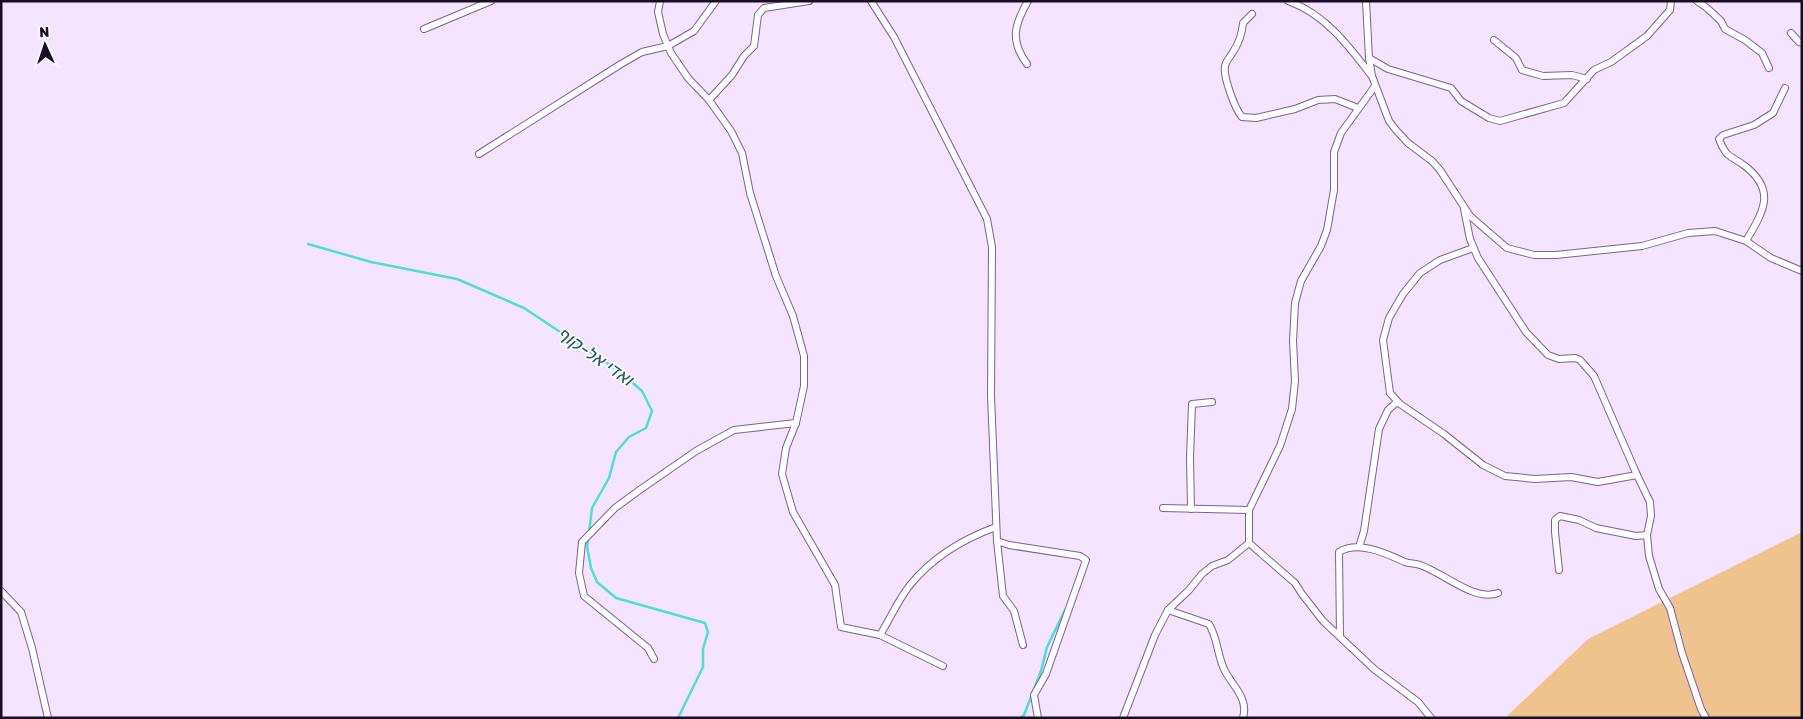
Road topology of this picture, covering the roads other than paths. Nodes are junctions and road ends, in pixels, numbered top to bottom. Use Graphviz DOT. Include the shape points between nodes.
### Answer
graph roads {
  1 [pos="491,1"];
  2 [pos="660,1"];
  3 [pos="716,1"];
  4 [pos="809,1"];
  5 [pos="871,1"];
  6 [pos="1028,1"];
  7 [pos="1288,1"];
  8 [pos="1366,1"];
  9 [pos="1671,1"];
  10 [pos="1697,1"];
  11 [pos="1252,14"];
  12 [pos="424,29"];
  13 [pos="1791,33"];
  14 [pos="1494,40"];
  15 [pos="1802,43"];
  16 [pos="668,46"];
  17 [pos="1369,58"];
  18 [pos="1027,64"];
  19 [pos="1769,68"];
  20 [pos="1372,76"];
  21 [pos="1587,79"];
  22 [pos="1375,86"];
  23 [pos="1785,88"];
  24 [pos="709,100"];
  25 [pos="1358,108"];
  26 [pos="479,154"];
  27 [pos="1464,207"];
  28 [pos="1746,241"];
  29 [pos="1473,248"];
  30 [pos="1802,271"];
  31 [pos="1212,402"];
  32 [pos="1398,402"];
  33 [pos="796,423"];
  34 [pos="1637,475"];
  35 [pos="1163,508"];
  36 [pos="1191,509"];
  37 [pos="1249,510"];
  38 [pos="996,526"];
  39 [pos="1647,535"];
  40 [pos="997,541"];
  41 [pos="1249,543"];
  42 [pos="1359,547"];
  43 [pos="1559,570"];
  44 [pos="1,591"];
  45 [pos="1498,593"];
  46 [pos="1168,610"];
  47 [pos="880,635"];
  48 [pos="1340,636"];
  49 [pos="1023,645"];
  50 [pos="654,659"];
  51 [pos="943,666"];
  52 [pos="48,718"];
  53 [pos="1038,718"];
  54 [pos="1123,718"];
  55 [pos="1243,718"];
  56 [pos="1431,718"];
  57 [pos="1706,718"];
  1 -- 12 [label="street"];
  2 -- 16 [label="street" via="658,12"];
  3 -- 16 [label="street" via="694,32"];
  4 -- 24 [label="street" via="764,8 758,15 754,46"];
  5 -- 38 [label="street" via="894,36 987,219 992,247 991,396"];
  6 -- 18 [label="street" via="1015,34 1019,53"];
  7 -- 20 [label="street" via="1336,32"];
  8 -- 17 [label="street"];
  9 -- 21 [label="street" via="1670,10 1647,36 1594,70"];
  10 -- 19 [label="street" via="1720,21 1725,30 1762,53"];
  11 -- 25 [label="street" via="1243,23 1243,31 1225,67 1237,111 1242,117 1256,118 1318,100 1335,99"];
  13 -- 15 [label="street"];
  14 -- 21 [label="street" via="1516,58 1522,70 1543,76 1572,75"];
  16 -- 24 [label="street" via="688,78"];
  16 -- 26 [label="street" via="642,52"];
  17 -- 20 [label="street"];
  17 -- 21 [label="street" via="1388,69 1451,88 1461,101 1500,121 1564,103"];
  20 -- 22 [label="street"];
  22 -- 25 [label="street"];
  22 -- 27 [label="street" via="1396,130 1440,170"];
  23 -- 28 [label="street" via="1773,114 1754,126 1719,138 1724,153 1758,178 1765,192 1764,208"];
  24 -- 33 [label="street" via="742,153 753,202 804,356 804,386"];
  25 -- 37 [label="street" via="1341,133 1334,152 1334,190 1327,230 1301,280 1295,303 1292,409 1280,446"];
  27 -- 28 [label="street" via="1507,248 1534,255 1642,246 1688,232 1715,231"];
  27 -- 29 [label="street"];
  28 -- 30 [label="street" via="1771,258"];
  29 -- 32 [label="street" via="1440,260 1420,273 1389,318 1383,340 1390,393"];
  29 -- 34 [label="street" via="1526,332 1548,355 1580,360 1594,376"];
  31 -- 36 [label="street" via="1192,404"];
  32 -- 34 [label="street" via="1483,466 1505,476 1535,479 1571,477 1598,482"];
  32 -- 42 [label="street" via="1388,410 1379,429"];
  33 -- 47 [label="street" via="786,448 782,474 793,512 835,585 841,626"];
  33 -- 50 [label="street" via="734,430 696,451 615,508 582,542 579,573 584,596 648,648"];
  34 -- 39 [label="street" via="1650,502"];
  35 -- 36 [label="street"];
  36 -- 37 [label="street"];
  37 -- 41 [label="street"];
  38 -- 40 [label="street"];
  38 -- 47 [label="street" via="926,566 908,587"];
  39 -- 43 [label="street" via="1596,528 1560,516 1555,520 1554,532"];
  39 -- 57 [label="street" via="1649,556 1659,588 1670,608 1682,653"];
  40 -- 49 [label="street" via="1003,596 1014,611"];
  40 -- 53 [label="street" via="1080,556 1086,560 1046,674 1034,696"];
  41 -- 46 [label="street" via="1228,560 1202,574"];
  41 -- 48 [label="street" via="1295,583 1323,621"];
  42 -- 45 [label="street" via="1420,565 1479,594"];
  42 -- 48 [label="street" via="1339,552"];
  44 -- 52 [label="street" via="21,612"];
  46 -- 54 [label="street"];
  46 -- 55 [label="street" via="1209,624 1223,668 1241,693"];
  47 -- 51 [label="street"];
  48 -- 56 [label="street" via="1374,669 1418,702"];
}
